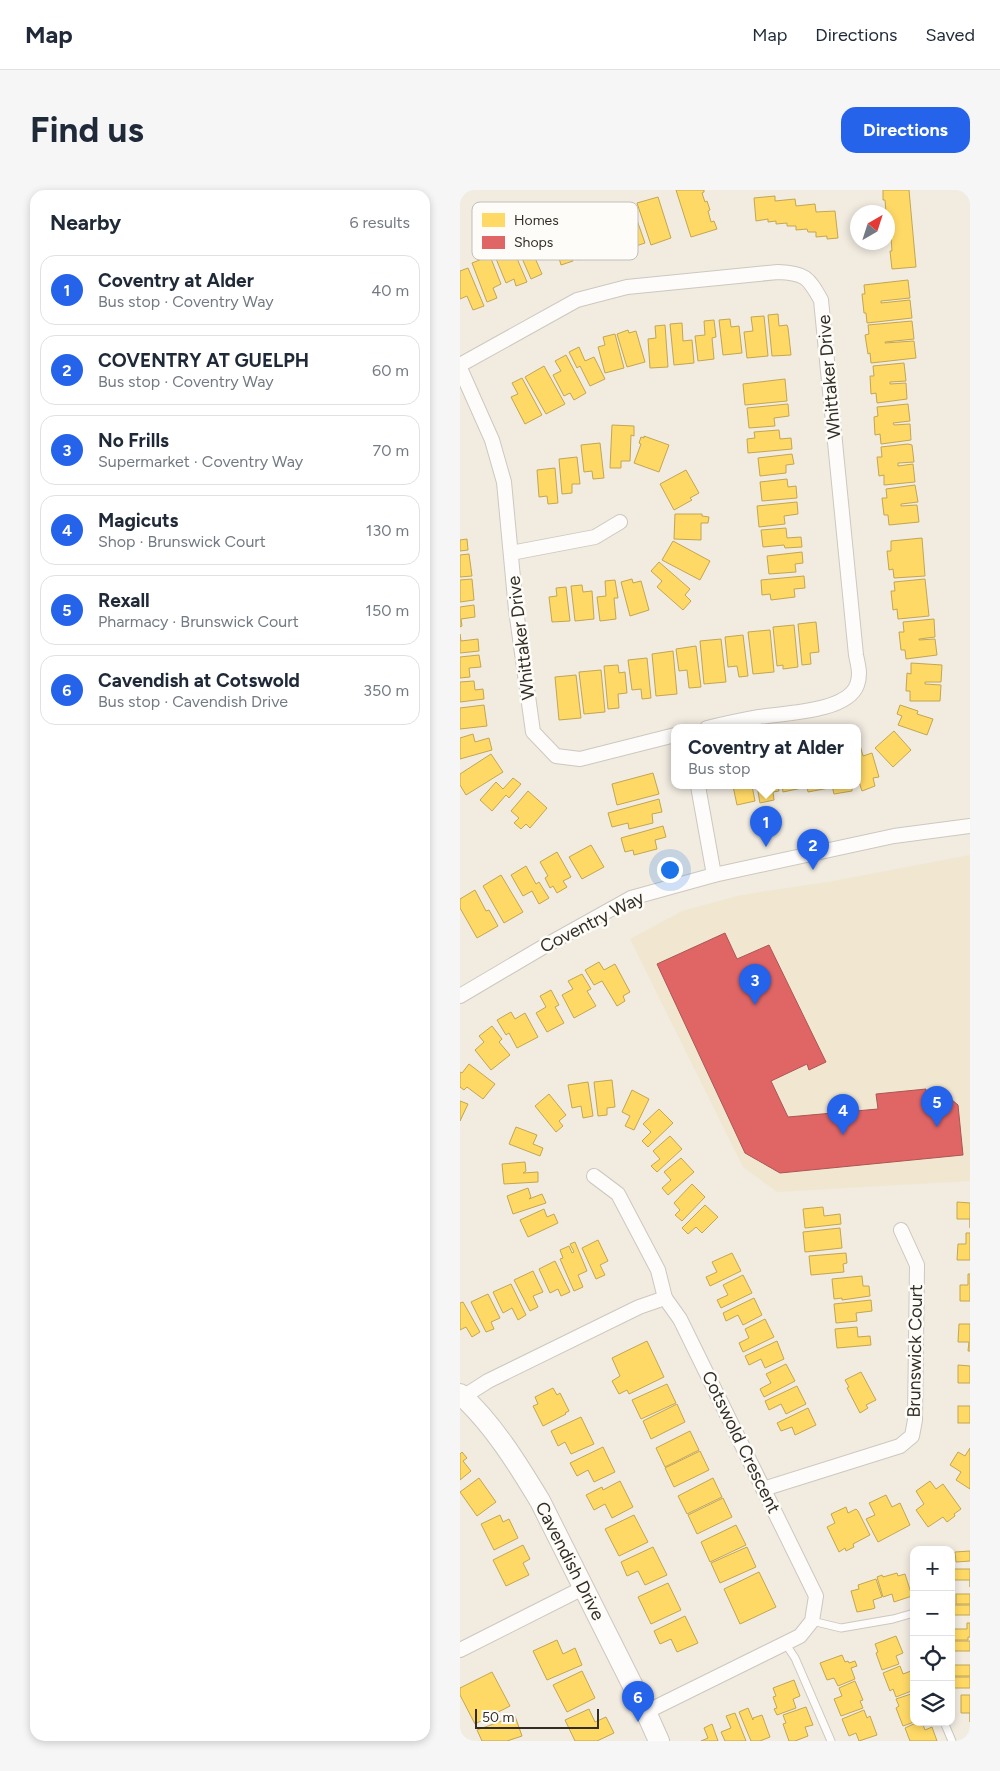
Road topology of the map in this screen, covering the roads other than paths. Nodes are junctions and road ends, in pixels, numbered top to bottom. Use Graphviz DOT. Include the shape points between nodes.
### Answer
graph roads {
  1 [pos="460,366"];
  2 [pos="620,522"];
  3 [pos="511,553"];
  4 [pos="726,724"];
  5 [pos="671,736"];
  6 [pos="699,789"];
  7 [pos="970,826"];
  8 [pos="714,875"];
  9 [pos="460,996"];
  10 [pos="594,1176"];
  11 [pos="901,1230"];
  12 [pos="664,1298"];
  13 [pos="462,1396"];
  14 [pos="763,1490"];
  15 [pos="583,1588"];
  16 [pos="910,1614"];
  17 [pos="812,1621"];
  18 [pos="785,1643"];
  19 [pos="460,1650"];
  20 [pos="646,1712"];
  21 [pos="946,1726"];
  22 [pos="659,1741"];
  23 [pos="831,1741"];
  24 [pos="952,1741"];
  1 -- 3 [label="street, Whittaker Drive" via="492,440 502,474"];
  1 -- 4 [label="street, Whittaker Drive" via="576,300 628,287 778,272 797,273 811,282 822,300 860,672 857,686 844,700 815,710"];
  2 -- 3 [label="street" via="595,537"];
  3 -- 5 [label="street, Whittaker Drive" via="533,732 556,756 580,759"];
  6 -- 8 [label="street"];
  7 -- 8 [label="street, Coventry Way" via="894,836"];
  8 -- 9 [label="street, Coventry Way" via="631,898"];
  10 -- 12 [label="street" via="618,1194 658,1270"];
  11 -- 14 [label="street, Brunswick Court" via="917,1265 915,1420 912,1436 900,1446"];
  12 -- 13 [label="street" via="639,1306"];
  12 -- 14 [label="street, Cotswold Crescent" via="680,1318"];
  13 -- 15 [label="street, Cavendish Drive" via="489,1424 525,1476"];
  14 -- 17 [label="street, Cotswold Crescent" via="816,1596"];
  15 -- 19 [label="street"];
  15 -- 20 [label="street, Cavendish Drive"];
  16 -- 17 [label="lane" via="841,1628"];
  17 -- 18 [label="street" via="800,1636"];
  18 -- 20 [label="street"];
  18 -- 23 [label="lane" via="795,1658"];
  20 -- 22 [label="street, Cavendish Drive"];
  21 -- 24 [label="lane"];
}
